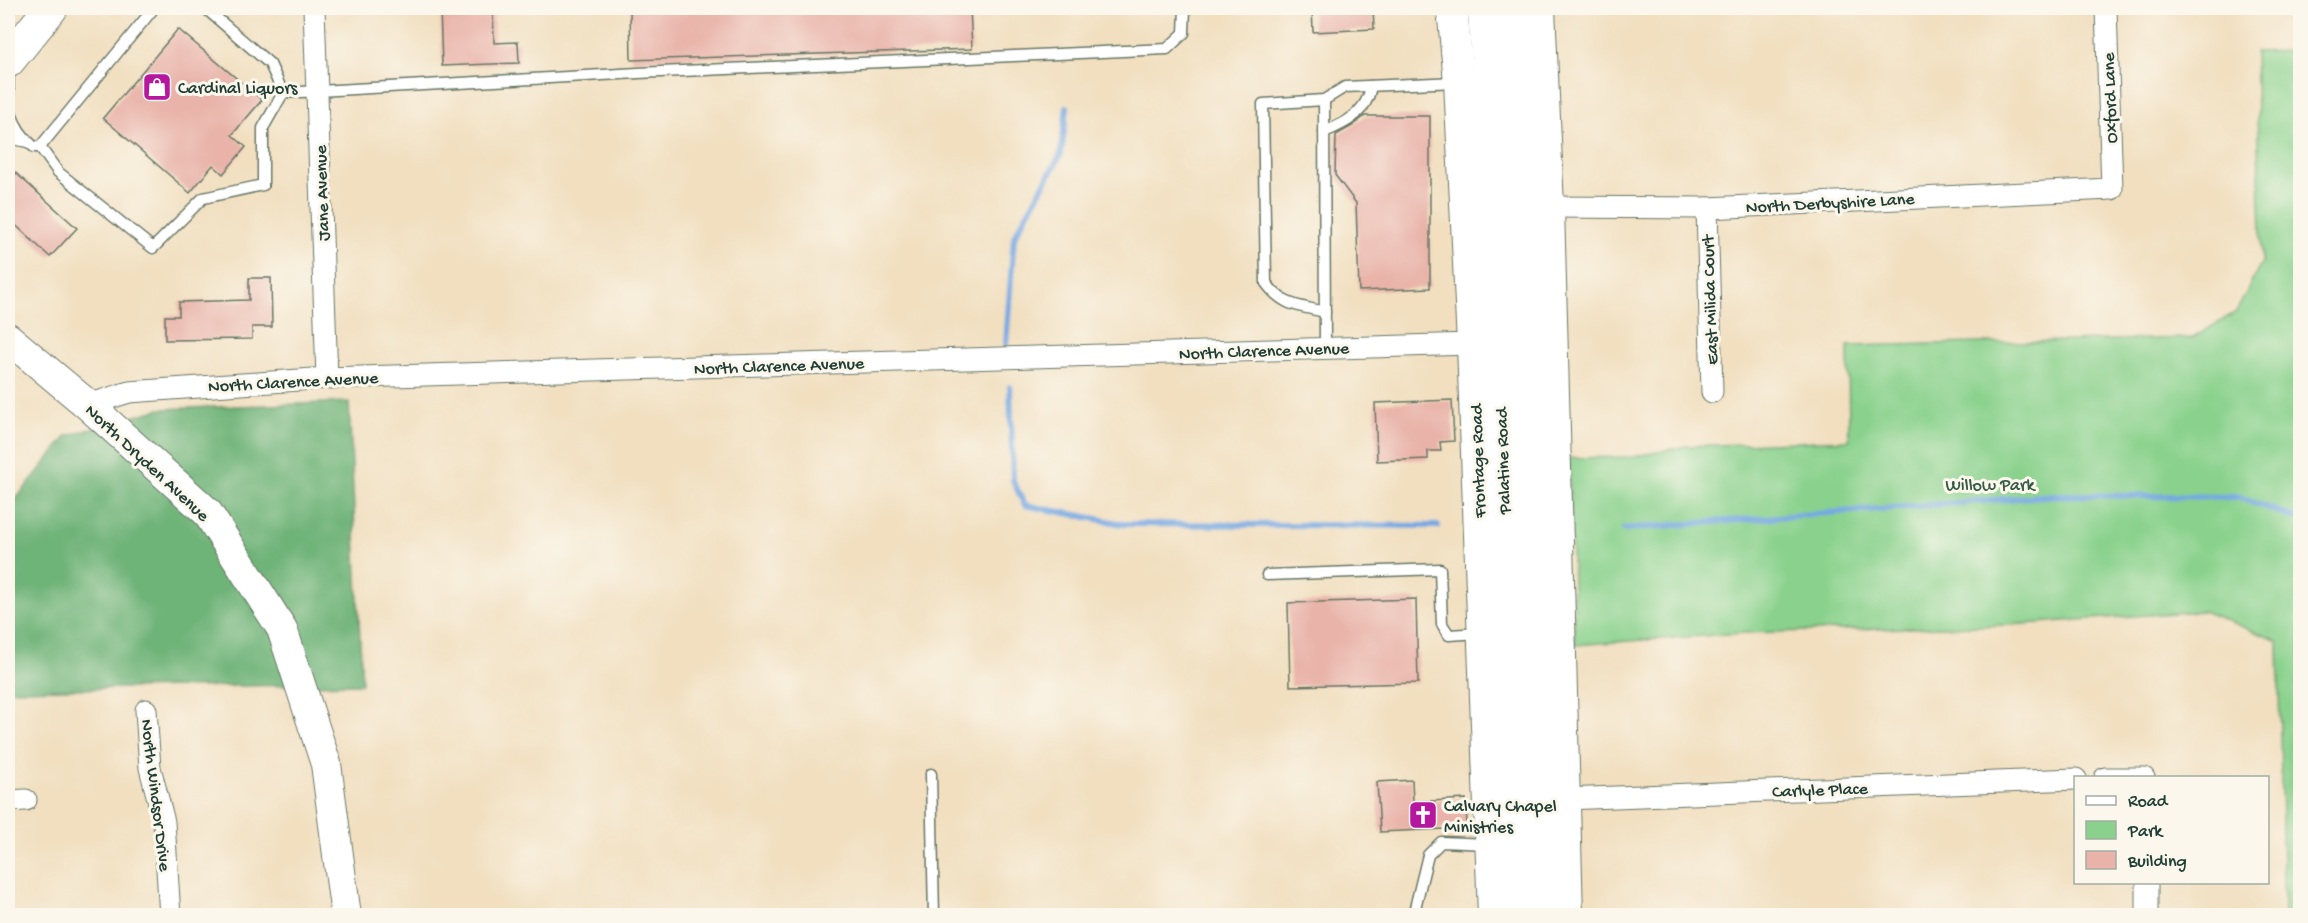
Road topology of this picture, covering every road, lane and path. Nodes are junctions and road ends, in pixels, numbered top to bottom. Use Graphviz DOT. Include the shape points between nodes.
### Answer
graph roads {
  1 [pos="51,8"];
  2 [pos="154,8"];
  3 [pos="204,8"];
  4 [pos="314,8"];
  5 [pos="1185,8"];
  6 [pos="1452,8"];
  7 [pos="1484,8"];
  8 [pos="1515,8"];
  9 [pos="1540,8"];
  10 [pos="2106,8"];
  11 [pos="8,61"];
  12 [pos="1459,82"];
  13 [pos="1371,86"];
  14 [pos="317,90"];
  15 [pos="283,93"];
  16 [pos="1324,100"];
  17 [pos="1324,132"];
  18 [pos="8,138"];
  19 [pos="28,142"];
  20 [pos="40,147"];
  21 [pos="2112,189"];
  22 [pos="1549,207"];
  23 [pos="1707,208"];
  24 [pos="1325,312"];
  25 [pos="8,339"];
  26 [pos="1472,345"];
  27 [pos="1325,349"];
  28 [pos="327,378"];
  29 [pos="1712,392"];
  30 [pos="88,405"];
  31 [pos="1267,575"];
  32 [pos="1484,633"];
  33 [pos="146,710"];
  34 [pos="932,774"];
  35 [pos="2074,779"];
  36 [pos="1565,799"];
  37 [pos="1491,844"];
  38 [pos="2146,884"];
  39 [pos="170,915"];
  40 [pos="346,915"];
  41 [pos="934,915"];
  42 [pos="1413,915"];
  43 [pos="1493,915"];
  44 [pos="1517,915"];
  45 [pos="1545,915"];
  46 [pos="1568,915"];
  47 [pos="2147,915"];
  1 -- 11 [label="main road"];
  2 -- 20 [label="lane"];
  3 -- 15 [label="lane" via="270,64"];
  4 -- 14 [label="street, Jane Avenue"];
  5 -- 14 [label="lane" via="1184,33 1167,49"];
  6 -- 12 [label="street, Frontage Road"];
  7 -- 44 [label="main road, Palatine Road" via="1491,108"];
  8 -- 45 [label="main road, Palatine Road"];
  9 -- 22 [label="street"];
  10 -- 21 [label="street, Oxford Lane"];
  11 -- 19 [label="lane" via="12,117 16,129"];
  12 -- 13 [label="lane"];
  12 -- 26 [label="street, Frontage Road"];
  13 -- 16 [label="lane" via="1345,87"];
  13 -- 17 [label="lane" via="1365,108"];
  14 -- 15 [label="lane"];
  14 -- 28 [label="street, Jane Avenue"];
  15 -- 20 [label="lane" via="263,128 263,185 203,198 153,248 58,172"];
  16 -- 17 [label="lane"];
  16 -- 24 [label="lane" via="1263,104 1266,283 1285,302"];
  17 -- 24 [label="lane"];
  18 -- 19 [label="lane"];
  19 -- 20 [label="lane"];
  21 -- 23 [label="street, North Derbyshire Lane"];
  22 -- 23 [label="street, North Derbyshire Lane"];
  22 -- 36 [label="street"];
  23 -- 29 [label="street, East Milida Court"];
  24 -- 27 [label="lane"];
  25 -- 30 [label="street, North Dryden Avenue"];
  26 -- 27 [label="street, North Clarence Avenue"];
  26 -- 32 [label="street, Frontage Road"];
  27 -- 28 [label="street, North Clarence Avenue"];
  28 -- 30 [label="street, North Clarence Avenue" via="129,392"];
  30 -- 40 [label="street, North Dryden Avenue" via="207,512 282,629 326,764"];
  31 -- 32 [label="lane" via="1440,569 1443,624 1449,635"];
  32 -- 37 [label="street, Frontage Road"];
  33 -- 39 [label="street, North Windsor Drive" via="150,768 164,822"];
  34 -- 41 [label="lane"];
  35 -- 36 [label="street, Carlyle Place"];
  36 -- 46 [label="street"];
  37 -- 42 [label="lane" via="1441,842 1428,855"];
  37 -- 43 [label="street, Frontage Road"];
  38 -- 47 [label="street"];
}
